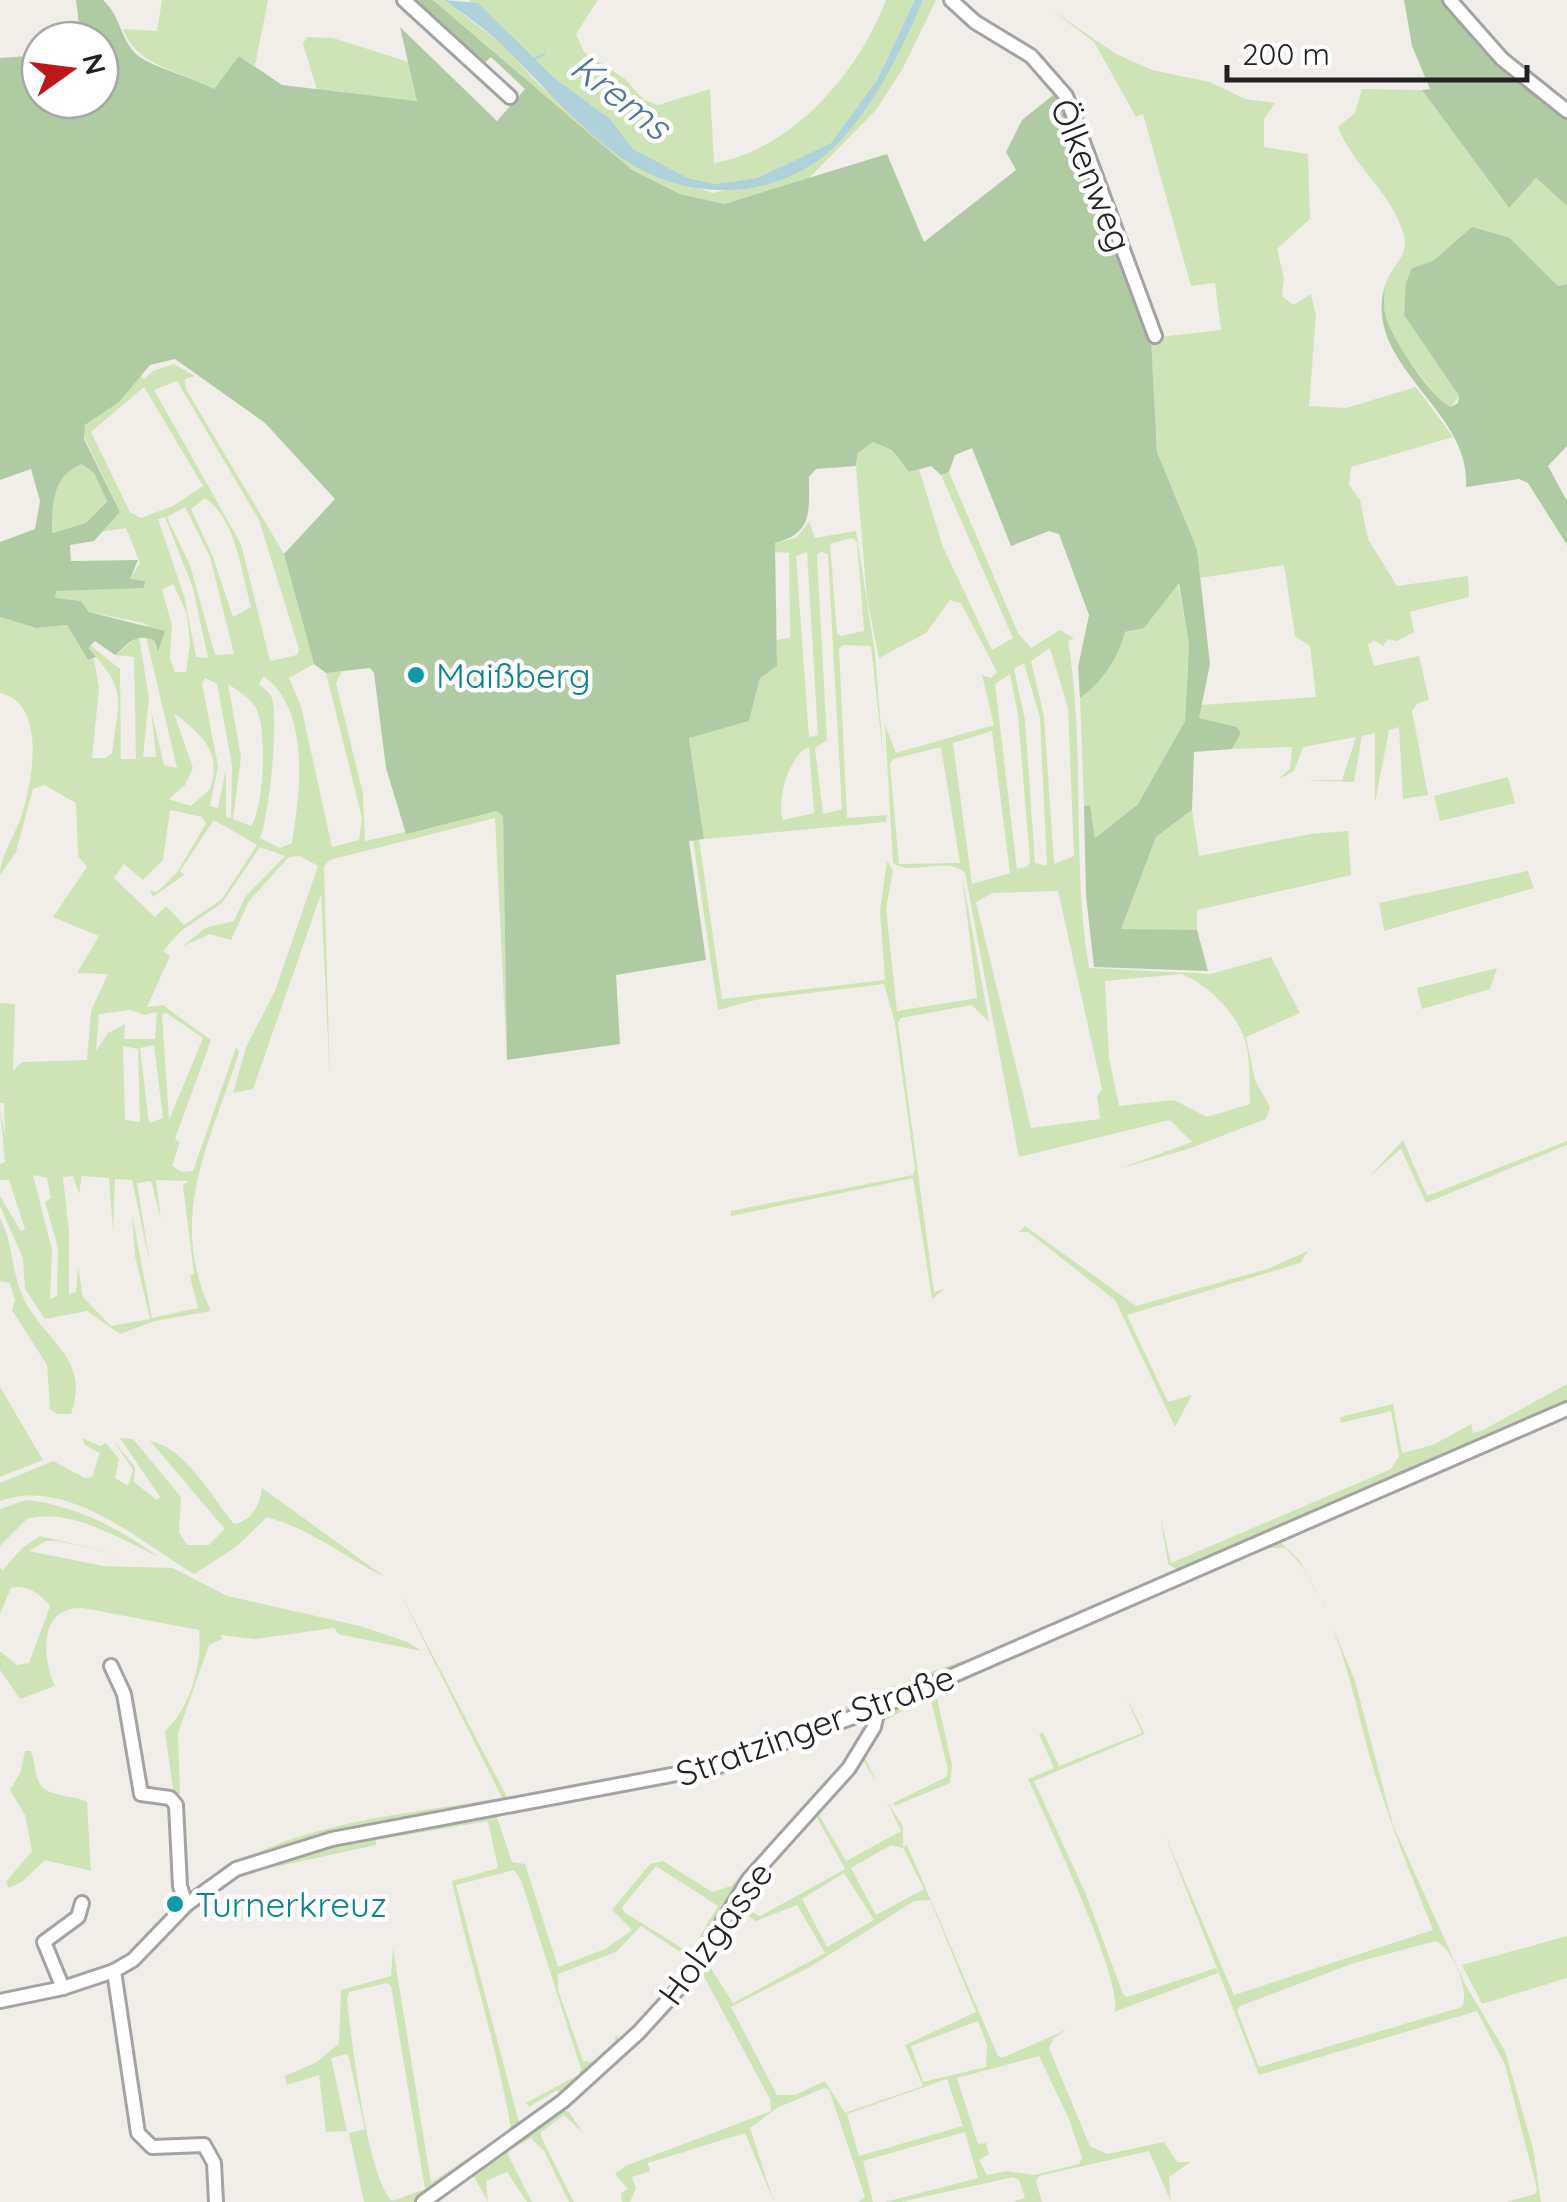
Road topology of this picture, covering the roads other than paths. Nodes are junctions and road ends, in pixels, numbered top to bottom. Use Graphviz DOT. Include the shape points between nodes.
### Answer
graph roads {
  1 [pos="404,0"];
  2 [pos="952,0"];
  3 [pos="1450,0"];
  4 [pos="510,98"];
  5 [pos="1567,112"];
  6 [pos="1155,336"];
  7 [pos="1567,1409"];
  8 [pos="112,1666"];
  9 [pos="878,1708"];
  10 [pos="82,1903"];
  11 [pos="186,1905"];
  12 [pos="114,1972"];
  13 [pos="63,1988"];
  14 [pos="0,2001"];
  15 [pos="216,2202"];
  16 [pos="423,2202"];
  1 -- 4 [label="street"];
  2 -- 6 [label="street, Ölkenweg" via="1031,56 1066,96"];
  3 -- 5 [label="street" via="1502,58"];
  7 -- 9 [label="street, Stratzinger Straße"];
  8 -- 11 [label="street" via="124,1694 141,1794 176,1805"];
  9 -- 11 [label="street, Stratzinger Straße" via="684,1775 332,1839 236,1869"];
  9 -- 16 [label="street, Holzgasse" via="849,1768 749,1878 676,1991 564,2101"];
  10 -- 13 [label="street" via="78,1917 44,1942"];
  11 -- 12 [label="street, Stratzinger Straße"];
  12 -- 13 [label="street, Stratzinger Straße"];
  12 -- 15 [label="street" via="138,2133 152,2146 204,2145 214,2163"];
  13 -- 14 [label="street, Stratzinger Straße"];
}
